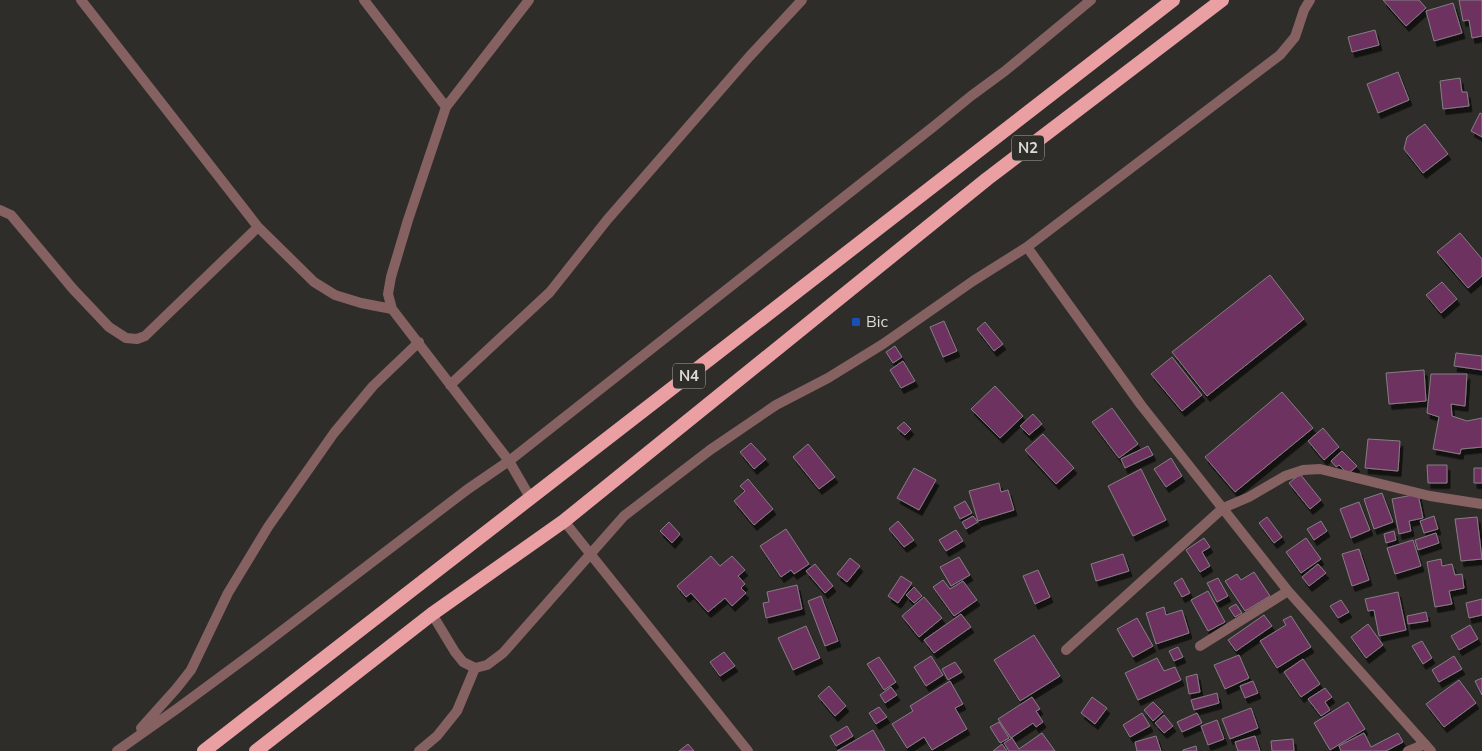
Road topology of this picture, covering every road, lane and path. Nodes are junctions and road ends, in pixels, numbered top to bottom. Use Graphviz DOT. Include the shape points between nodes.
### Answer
graph roads {
  1 [pos="81,0"];
  2 [pos="364,0"];
  3 [pos="529,0"];
  4 [pos="802,0"];
  5 [pos="1091,0"];
  6 [pos="1173,0"];
  7 [pos="1222,0"];
  8 [pos="1310,0"];
  9 [pos="446,107"];
  10 [pos="1,212"];
  11 [pos="258,227"];
  12 [pos="1027,247"];
  13 [pos="837,301"];
  14 [pos="392,309"];
  15 [pos="419,342"];
  16 [pos="450,385"];
  17 [pos="509,461"];
  18 [pos="531,499"];
  19 [pos="1482,504"];
  20 [pos="1223,508"];
  21 [pos="564,521"];
  22 [pos="590,554"];
  23 [pos="1288,591"];
  24 [pos="432,614"];
  25 [pos="1200,646"];
  26 [pos="1066,650"];
  27 [pos="475,668"];
  28 [pos="131,740"];
  29 [pos="1428,747"];
  30 [pos="117,751"];
  31 [pos="204,751"];
  32 [pos="256,751"];
  33 [pos="419,751"];
  34 [pos="748,751"];
  35 [pos="1408,751"];
  1 -- 11 [label="street"];
  2 -- 9 [label="street"];
  3 -- 9 [label="street"];
  4 -- 16 [label="street" via="607,220 550,292"];
  5 -- 17 [label="street" via="1005,72 970,96"];
  6 -- 18 [label="highway, N4"];
  7 -- 13 [label="highway, N2" via="987,179"];
  8 -- 12 [label="street" via="1295,37 1280,56"];
  9 -- 14 [label="street" via="391,277 388,294"];
  10 -- 11 [label="street" via="11,215 109,327 126,338 137,340 145,336"];
  11 -- 14 [label="street" via="314,282 335,295"];
  12 -- 20 [label="street" via="1141,405"];
  12 -- 22 [label="street" via="883,344 776,406 710,450 624,516"];
  13 -- 21 [label="highway, N4"];
  14 -- 15 [label="street"];
  15 -- 16 [label="street"];
  15 -- 28 [label="street" via="373,386 334,432 268,527 228,593 191,670"];
  16 -- 17 [label="street"];
  17 -- 18 [label="street"];
  17 -- 28 [label="street"];
  18 -- 31 [label="highway, N4"];
  19 -- 20 [label="street" via="1430,496 1320,469 1285,476"];
  20 -- 23 [label="street"];
  20 -- 26 [label="street"];
  21 -- 22 [label="street"];
  21 -- 24 [label="highway, N4"];
  22 -- 27 [label="street" via="503,653 487,665"];
  22 -- 34 [label="street"];
  23 -- 25 [label="street"];
  23 -- 29 [label="street"];
  24 -- 27 [label="street" via="454,652"];
  24 -- 32 [label="highway, N4"];
  27 -- 33 [label="street" via="457,711"];
  28 -- 30 [label="street"];
  29 -- 35 [label="street"];
}
